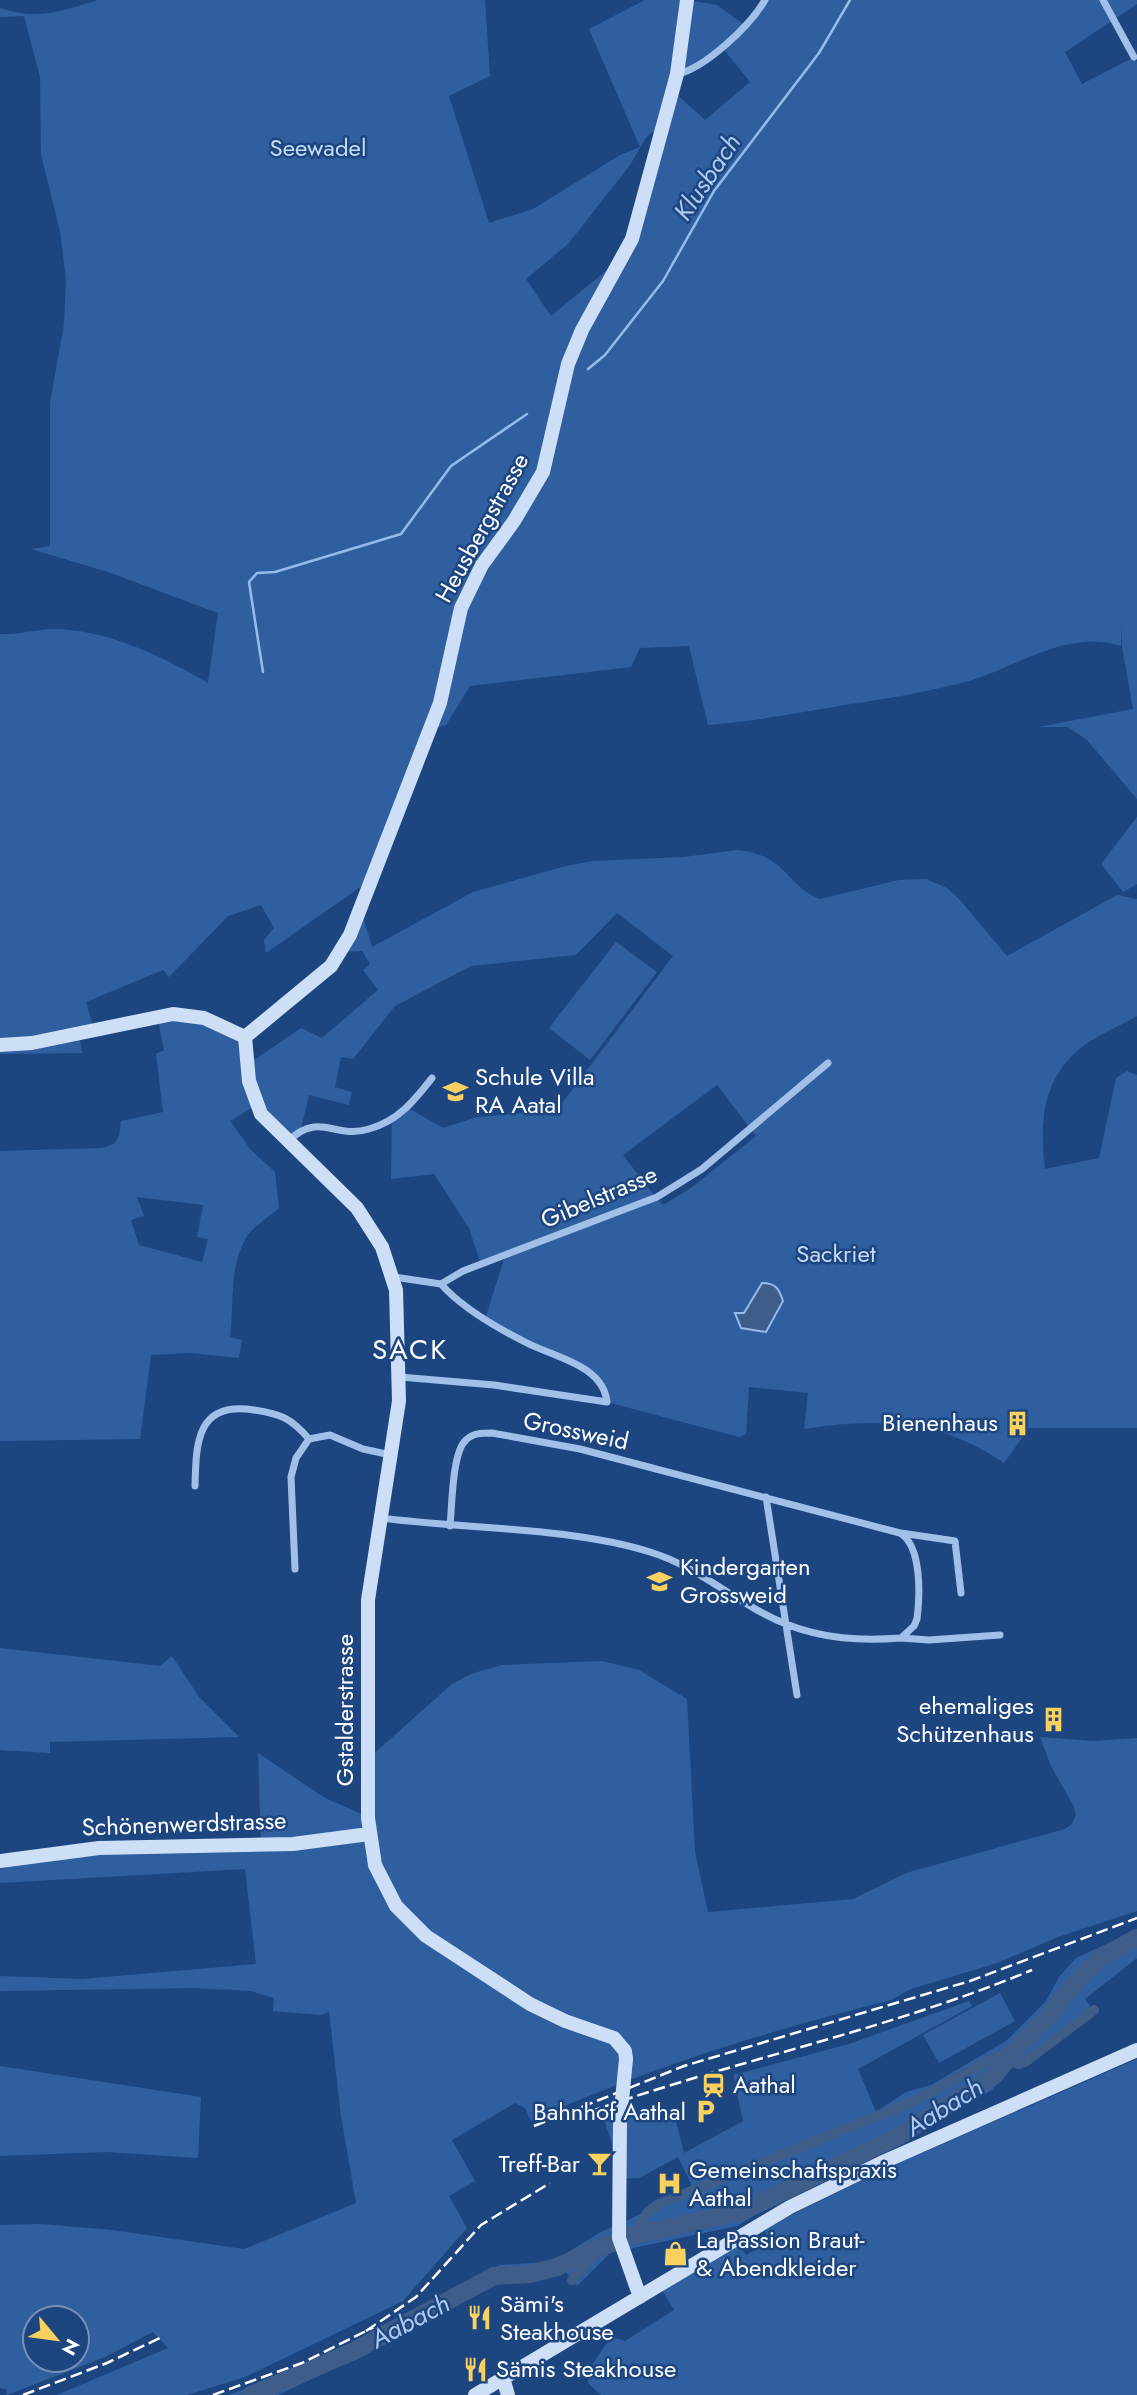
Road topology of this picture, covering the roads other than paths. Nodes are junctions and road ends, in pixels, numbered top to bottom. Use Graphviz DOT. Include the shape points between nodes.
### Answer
graph roads {
  1 [pos="687,0"];
  2 [pos="765,0"];
  3 [pos="1102,0"];
  4 [pos="1134,57"];
  5 [pos="677,75"];
  6 [pos="245,1037"];
  7 [pos="0,1045"];
  8 [pos="828,1063"];
  9 [pos="432,1078"];
  10 [pos="286,1142"];
  11 [pos="394,1277"];
  12 [pos="441,1284"];
  13 [pos="400,1377"];
  14 [pos="309,1439"];
  15 [pos="392,1455"];
  16 [pos="195,1486"];
  17 [pos="765,1497"];
  18 [pos="381,1518"];
  19 [pos="450,1526"];
  20 [pos="900,1533"];
  21 [pos="295,1569"];
  22 [pos="961,1593"];
  23 [pos="786,1624"];
  24 [pos="1000,1635"];
  25 [pos="901,1638"];
  26 [pos="797,1695"];
  27 [pos="369,1834"];
  28 [pos="0,1861"];
  29 [pos="1137,2050"];
  30 [pos="640,2297"];
  31 [pos="503,2378"];
  32 [pos="475,2395"];
  33 [pos="508,2395"];
  1 -- 5 [label="street, Heusbergstrasse"];
  2 -- 5 [label="street" via="746,26 692,70"];
  3 -- 4 [label="street"];
  5 -- 6 [label="street, Heusbergstrasse" via="632,239 568,364 543,472 482,565 461,608 440,704 350,935 324,973"];
  6 -- 7 [label="street" via="204,1018 173,1014 32,1043"];
  6 -- 10 [label="street, Gstalderstrasse" via="249,1081 257,1105"];
  8 -- 12 [label="street, Gibelstrasse" via="702,1168 657,1197 463,1271"];
  9 -- 10 [label="street" via="392,1121 367,1130 301,1128"];
  10 -- 11 [label="street, Gstalderstrasse" via="357,1208 383,1248"];
  11 -- 12 [label="street"];
  11 -- 13 [label="street, Gstalderstrasse"];
  12 -- 13 [label="street" via="515,1337 587,1371 603,1387 607,1402"];
  13 -- 15 [label="street, Gstalderstrasse"];
  14 -- 15 [label="street" via="330,1435"];
  14 -- 16 [label="street" via="281,1414 235,1407 219,1410 201,1432"];
  14 -- 21 [label="street" via="296,1458 291,1477"];
  15 -- 18 [label="street, Gstalderstrasse"];
  17 -- 19 [label="street, Grossweid" via="580,1450 477,1434 460,1447"];
  17 -- 20 [label="street, Grossweid"];
  17 -- 23 [label="street"];
  18 -- 19 [label="street"];
  18 -- 27 [label="street, Gstalderstrasse" via="367,1617"];
  19 -- 23 [label="street" via="578,1538 650,1552 698,1572"];
  20 -- 22 [label="street, Grossweid" via="955,1541"];
  20 -- 25 [label="street" via="912,1546 918,1610 914,1626"];
  23 -- 25 [label="street" via="836,1638"];
  23 -- 26 [label="street"];
  24 -- 25 [label="street"];
  27 -- 28 [label="street, Schönenwerdstrasse" via="293,1844 99,1848"];
  27 -- 30 [label="street, Gstalderstrasse, bridge" via="380,1879 407,1919 426,1936 530,2004 614,2038 626,2059 620,2121 619,2238"];
  29 -- 30 [label="street" via="881,2164 755,2227"];
  30 -- 31 [label="street"];
  31 -- 32 [label="street"];
  31 -- 33 [label="street"];
}
